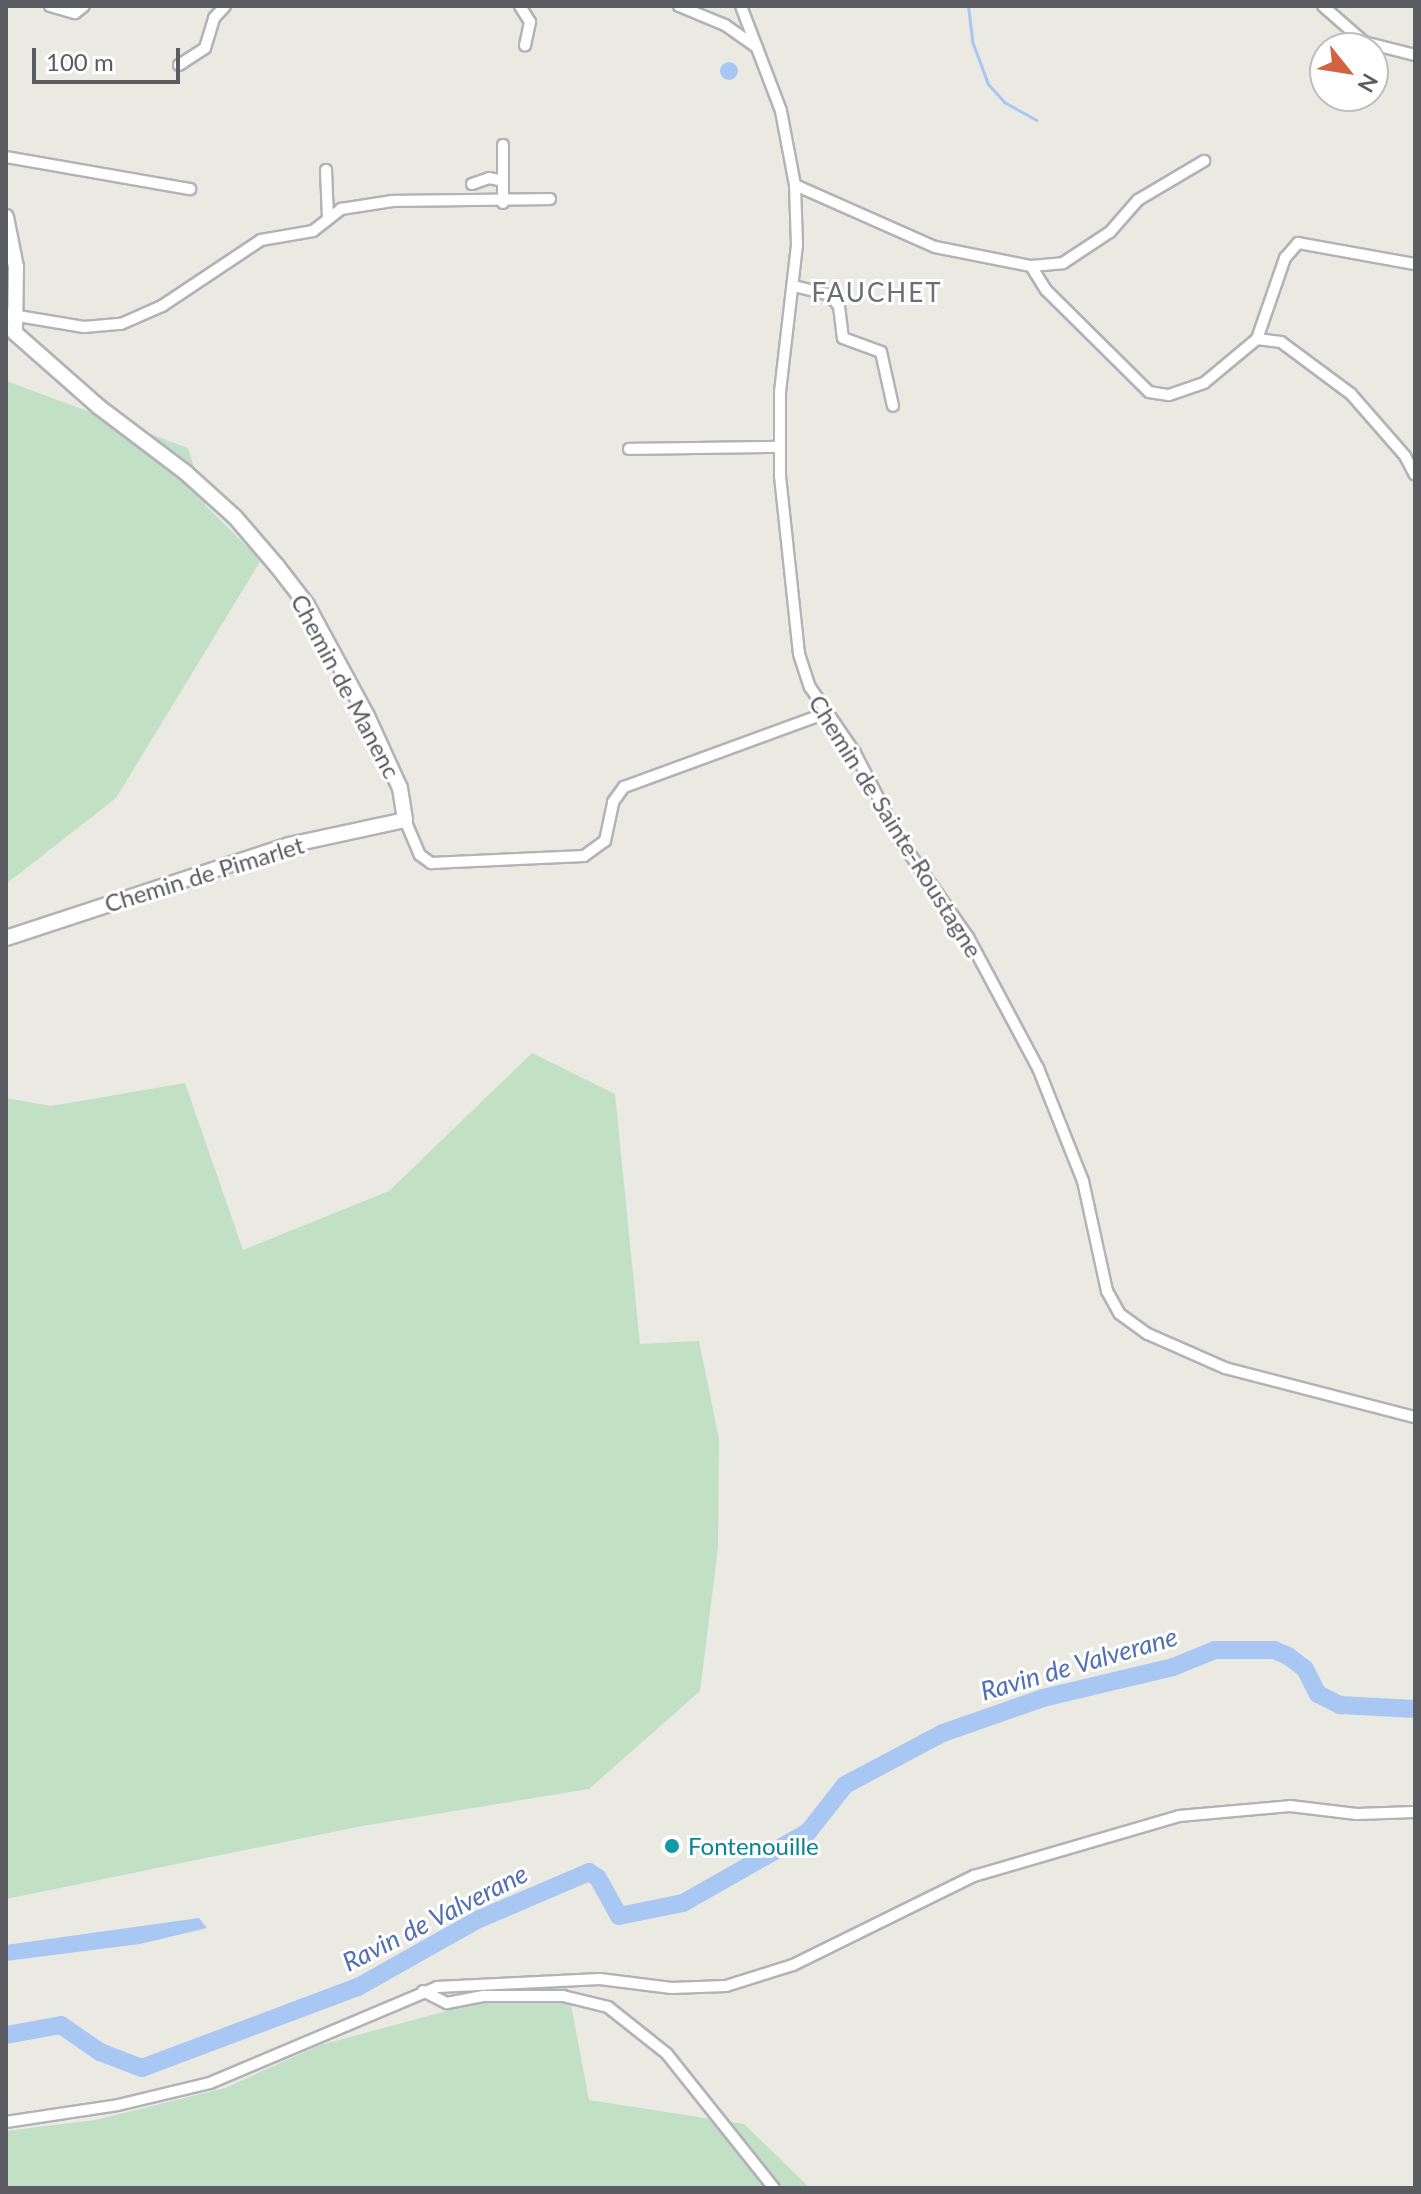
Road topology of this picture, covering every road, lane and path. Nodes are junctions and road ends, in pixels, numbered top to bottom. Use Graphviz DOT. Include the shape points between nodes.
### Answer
graph roads {
  1 [pos="50,6"];
  2 [pos="84,6"];
  3 [pos="225,6"];
  4 [pos="520,6"];
  5 [pos="679,6"];
  6 [pos="741,6"];
  7 [pos="1323,6"];
  8 [pos="525,45"];
  9 [pos="758,48"];
  10 [pos="1415,55"];
  11 [pos="179,65"];
  12 [pos="503,145"];
  13 [pos="6,157"];
  14 [pos="1204,161"];
  15 [pos="326,170"];
  16 [pos="503,181"];
  17 [pos="472,184"];
  18 [pos="795,185"];
  19 [pos="190,189"];
  20 [pos="550,199"];
  21 [pos="503,203"];
  22 [pos="6,217"];
  23 [pos="328,218"];
  24 [pos="1415,264"];
  25 [pos="1031,266"];
  26 [pos="794,286"];
  27 [pos="9,315"];
  28 [pos="1257,339"];
  29 [pos="893,406"];
  30 [pos="780,447"];
  31 [pos="629,449"];
  32 [pos="1415,475"];
  33 [pos="826,713"];
  34 [pos="405,820"];
  35 [pos="6,938"];
  36 [pos="1415,1417"];
  37 [pos="1415,1812"];
  38 [pos="423,1991"];
  39 [pos="6,2122"];
  40 [pos="774,2188"];
  1 -- 2 [label="street" via="75,13"];
  3 -- 11 [label="street" via="214,18 205,48"];
  4 -- 8 [label="street" via="530,22"];
  5 -- 9 [label="street" via="716,20"];
  6 -- 9 [label="street, Chemin de Sainte-Roustagne"];
  7 -- 10 [label="street" via="1364,42"];
  9 -- 18 [label="street, Chemin de Sainte-Roustagne" via="781,111"];
  12 -- 16 [label="street"];
  13 -- 19 [label="street"];
  14 -- 25 [label="street" via="1138,200 1110,232 1063,263"];
  15 -- 23 [label="street"];
  16 -- 17 [label="street" via="489,178"];
  16 -- 21 [label="street"];
  18 -- 25 [label="street" via="935,247"];
  18 -- 26 [label="street, Chemin de Sainte-Roustagne"];
  20 -- 21 [label="street"];
  21 -- 23 [label="street" via="392,201 341,209"];
  22 -- 27 [label="street" via="17,273"];
  23 -- 27 [label="street" via="313,231 261,240 137,320 84,327"];
  24 -- 28 [label="street" via="1303,243 1292,246"];
  25 -- 28 [label="street" via="1046,290 1149,392 1169,395 1204,383"];
  26 -- 29 [label="street" via="830,295 839,306 843,338 881,352"];
  26 -- 30 [label="street, Chemin de Sainte-Roustagne" via="780,392"];
  27 -- 34 [label="street, Chemin de Manenc" via="21,342 190,476 235,517 287,578 326,638 392,768"];
  28 -- 32 [label="street" via="1281,342 1351,394 1402,451"];
  30 -- 31 [label="street"];
  30 -- 33 [label="street, Chemin de Sainte-Roustagne" via="799,654"];
  33 -- 34 [label="street, Chemin de Manenc" via="624,787 613,802 605,841 584,856 431,863 420,855"];
  33 -- 36 [label="street, Chemin de Sainte-Roustagne" via="855,753 900,840 968,937 1038,1068 1083,1181 1107,1291 1120,1314 1148,1334 1225,1368"];
  34 -- 35 [label="street, Chemin de Pimarlet" via="276,849"];
  37 -- 38 [label="street" via="1357,1814 1290,1806 1179,1816 974,1876 793,1965 726,1986 671,1988 614,1980 540,1979 471,1982"];
  38 -- 39 [label="street" via="210,2083 106,2108"];
  38 -- 40 [label="street" via="447,2003 484,1996 563,1996 608,2007 667,2054"];
}
